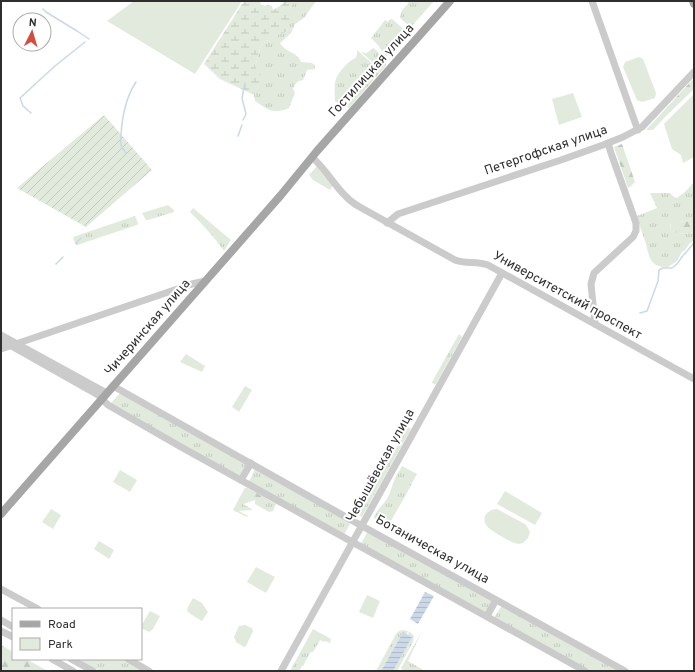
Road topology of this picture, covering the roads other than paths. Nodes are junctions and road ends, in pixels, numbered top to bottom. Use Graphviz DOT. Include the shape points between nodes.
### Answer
graph roads {
  1 [pos="450,1"];
  2 [pos="592,1"];
  3 [pos="693,1"];
  4 [pos="694,4"];
  5 [pos="694,72"];
  6 [pos="638,130"];
  7 [pos="608,143"];
  8 [pos="312,157"];
  9 [pos="387,223"];
  10 [pos="502,273"];
  11 [pos="205,281"];
  12 [pos="595,324"];
  13 [pos="1,334"];
  14 [pos="1,340"];
  15 [pos="13,344"];
  16 [pos="1,349"];
  17 [pos="694,379"];
  18 [pos="113,386"];
  19 [pos="104,396"];
  20 [pos="251,463"];
  21 [pos="241,480"];
  22 [pos="1,514"];
  23 [pos="362,525"];
  24 [pos="353,542"];
  25 [pos="1,589"];
  26 [pos="496,600"];
  27 [pos="36,608"];
  28 [pos="487,616"];
  29 [pos="1,620"];
  30 [pos="12,626"];
  31 [pos="1,631"];
  32 [pos="12,636"];
  33 [pos="54,660"];
  34 [pos="73,660"];
  35 [pos="130,660"];
  36 [pos="73,671"];
  37 [pos="93,671"];
  38 [pos="149,671"];
  39 [pos="281,671"];
  40 [pos="585,671"];
  41 [pos="625,671"];
  1 -- 8 [label="main road, Гостилицкая улица"];
  2 -- 6 [label="street"];
  3 -- 4 [label="main road"];
  5 -- 6 [label="street, Петергофская улица"];
  6 -- 7 [label="street, Петергофская улица"];
  7 -- 9 [label="street, Петергофская улица" via="398,214"];
  7 -- 12 [label="street" via="636,229 632,237 594,274 591,284"];
  8 -- 9 [label="street, Университетский проспект" via="351,202"];
  8 -- 11 [label="main road, Чичеринская улица"];
  9 -- 10 [label="street, Университетский проспект" via="455,260 484,264"];
  10 -- 12 [label="street, Университетский проспект"];
  10 -- 23 [label="street, Чебышёвская улица"];
  11 -- 15 [label="street"];
  11 -- 18 [label="main road, Чичеринская улица"];
  12 -- 17 [label="street, Университетский проспект"];
  13 -- 15 [label="street"];
  14 -- 15 [label="street"];
  15 -- 16 [label="street"];
  15 -- 19 [label="street" via="91,391"];
  18 -- 19 [label="main road, Чичеринская улица"];
  18 -- 20 [label="street, Ботаническая улица"];
  19 -- 21 [label="street" via="104,402 108,405"];
  19 -- 22 [label="main road, Чичеринская улица"];
  20 -- 21 [label="street"];
  20 -- 23 [label="street, Ботаническая улица"];
  21 -- 24 [label="street"];
  23 -- 24 [label="street, Чебышёвская улица"];
  23 -- 26 [label="street, Ботаническая улица"];
  24 -- 28 [label="street"];
  24 -- 39 [label="street, Чебышёвская улица"];
  25 -- 27 [label="street"];
  26 -- 28 [label="street, Ботаническая улица"];
  26 -- 41 [label="street, Ботаническая улица"];
  28 -- 40 [label="street"];
  29 -- 30 [label="street"];
  31 -- 32 [label="street"];
  33 -- 36 [label="street"];
  34 -- 37 [label="street"];
  35 -- 38 [label="street"];
}
